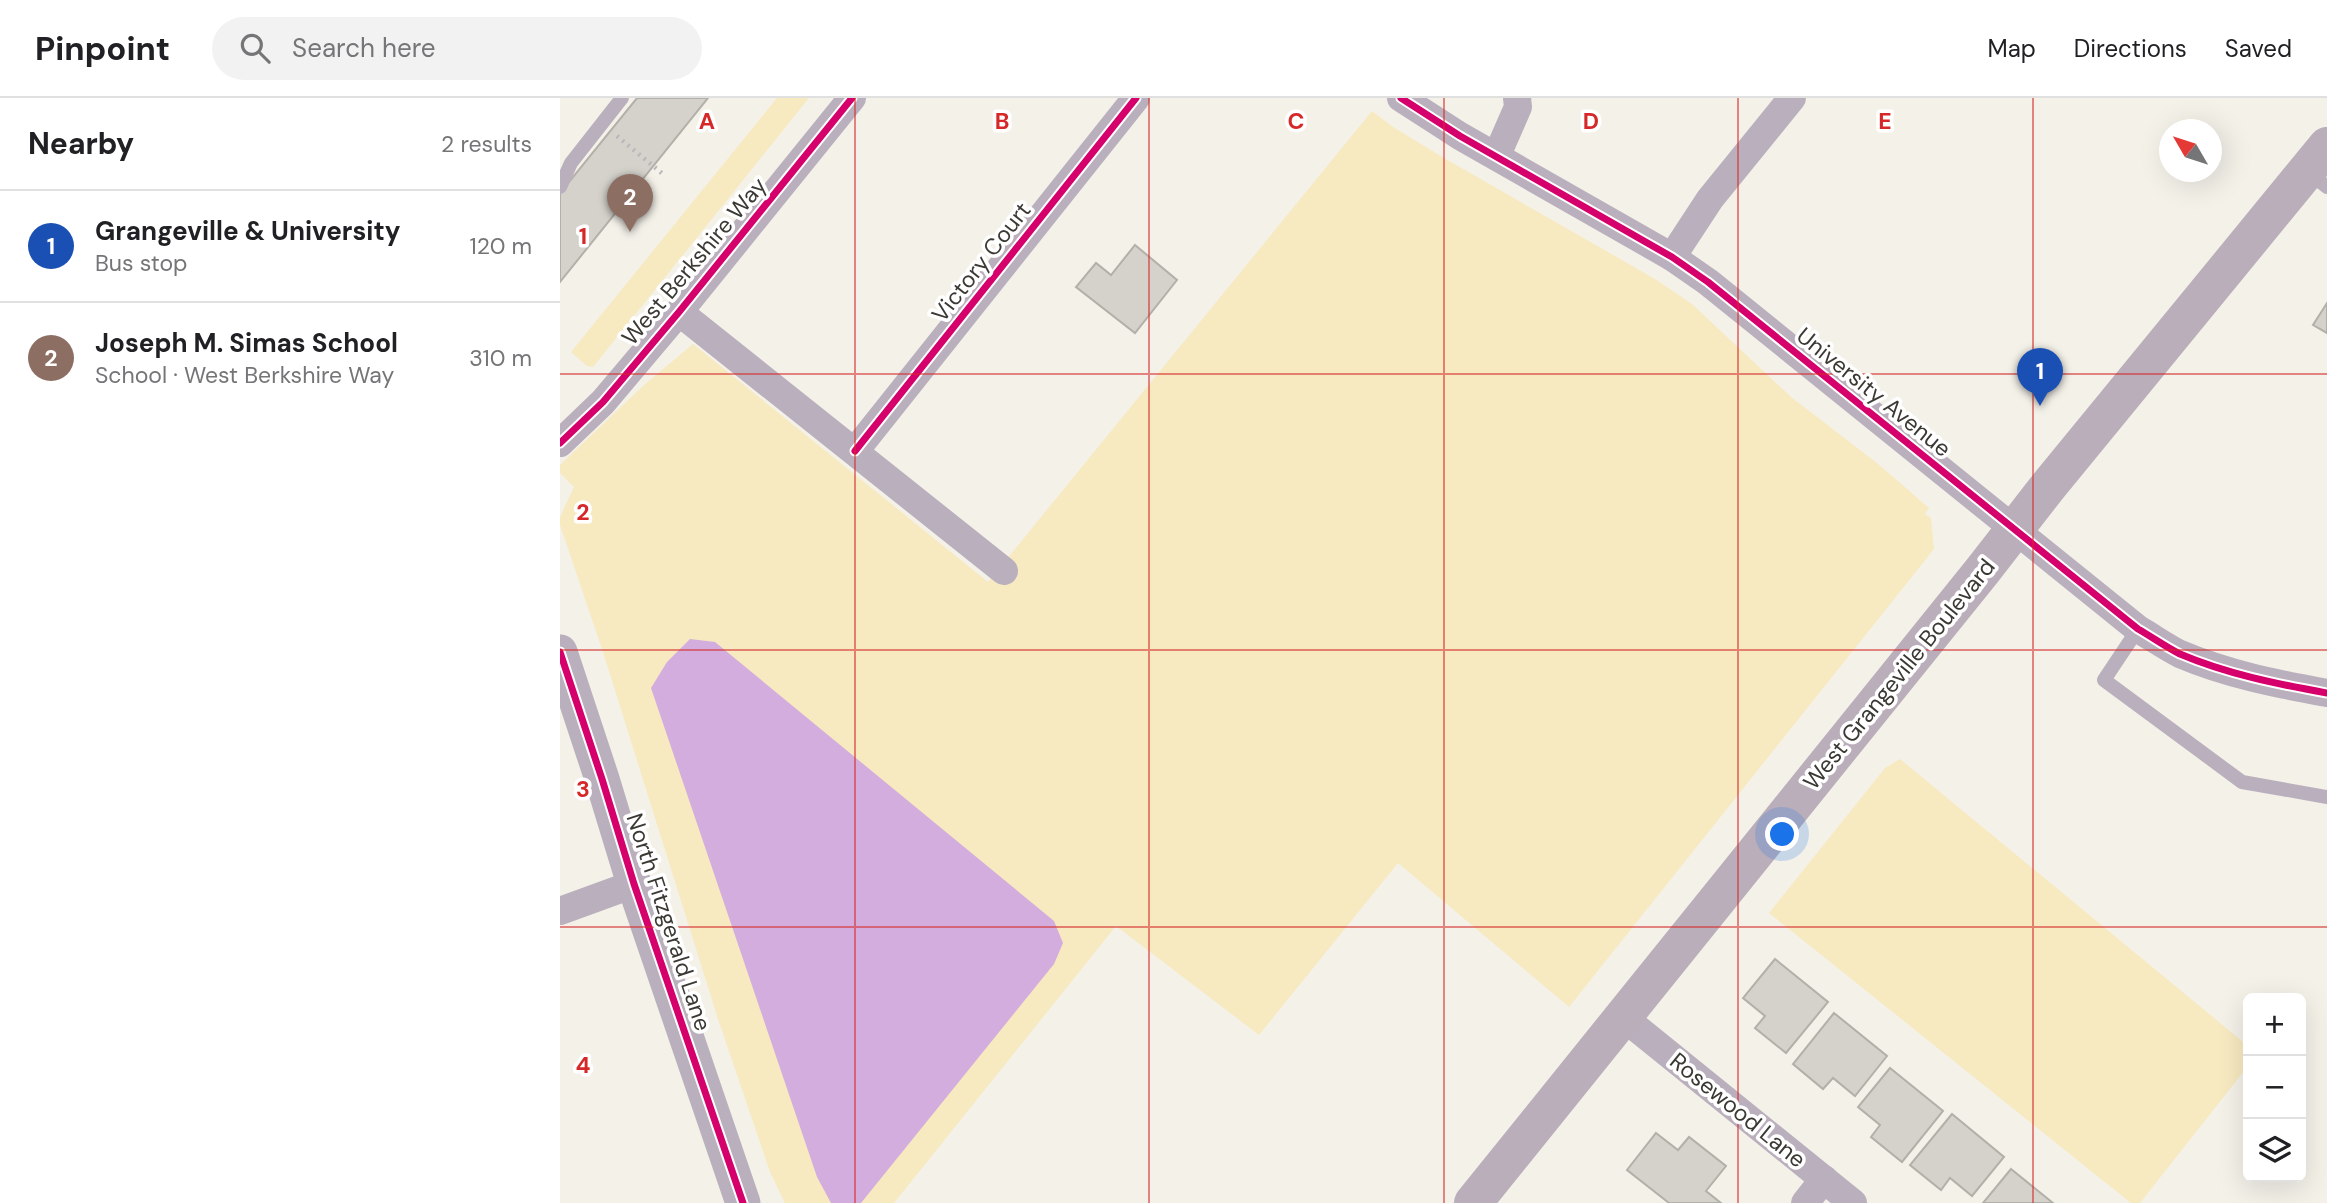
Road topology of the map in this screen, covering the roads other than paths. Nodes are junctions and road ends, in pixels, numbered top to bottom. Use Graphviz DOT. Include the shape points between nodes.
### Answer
graph roads {
  1 [pos="622,98"];
  2 [pos="852,98"];
  3 [pos="1136,98"];
  4 [pos="1401,98"];
  5 [pos="1517,98"];
  6 [pos="1792,98"];
  7 [pos="1497,155"];
  8 [pos="2320,168"];
  9 [pos="560,187"];
  10 [pos="1672,257"];
  11 [pos="679,312"];
  12 [pos="560,443"];
  13 [pos="855,451"];
  14 [pos="2015,529"];
  15 [pos="1004,571"];
  16 [pos="2138,629"];
  17 [pos="560,652"];
  18 [pos="2327,693"];
  19 [pos="2327,796"];
  20 [pos="634,884"];
  21 [pos="560,911"];
  22 [pos="1623,1017"];
  23 [pos="1824,1179"];
  24 [pos="743,1203"];
  25 [pos="1473,1203"];
  26 [pos="1805,1203"];
  27 [pos="1853,1203"];
  1 -- 9 [label="lane" via="571,163"];
  2 -- 11 [label="street, West Berkshire Way"];
  3 -- 13 [label="street, Victory Court"];
  4 -- 7 [label="street, University Avenue"];
  5 -- 7 [label="street" via="1518,107"];
  6 -- 10 [label="street" via="1710,200"];
  7 -- 10 [label="street, University Avenue"];
  8 -- 14 [label="main road, West Grangeville Boulevard"];
  10 -- 14 [label="street, University Avenue"];
  11 -- 12 [label="street, West Berkshire Way" via="603,402"];
  11 -- 13 [label="street"];
  13 -- 15 [label="street"];
  14 -- 16 [label="street, University Avenue"];
  14 -- 22 [label="main road, West Grangeville Boulevard"];
  16 -- 18 [label="street, University Avenue" via="2179,653 2222,669"];
  16 -- 19 [label="lane" via="2104,680 2242,782"];
  17 -- 20 [label="street, North Fitzgerald Lane"];
  20 -- 21 [label="street"];
  20 -- 24 [label="street, North Fitzgerald Lane"];
  22 -- 23 [label="street, Rosewood Lane"];
  22 -- 25 [label="main road, West Grangeville Boulevard"];
  23 -- 26 [label="street"];
  23 -- 27 [label="street, Rosewood Lane"];
}
